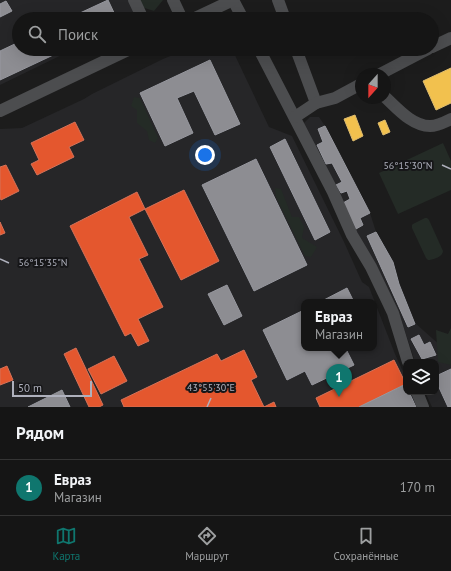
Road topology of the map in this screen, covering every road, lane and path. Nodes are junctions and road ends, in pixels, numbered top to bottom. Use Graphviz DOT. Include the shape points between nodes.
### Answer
graph roads {
  1 [pos="134,0"];
  2 [pos="173,0"];
  3 [pos="233,0"];
  4 [pos="278,0"];
  5 [pos="140,12"];
  6 [pos="179,12"];
  7 [pos="208,12"];
  8 [pos="239,12"];
  9 [pos="282,12"];
  10 [pos="451,38"];
  11 [pos="439,44"];
  12 [pos="115,56"];
  13 [pos="263,56"];
  14 [pos="299,56"];
  15 [pos="415,56"];
  16 [pos="391,68"];
  17 [pos="355,88"];
  18 [pos="391,102"];
  19 [pos="316,103"];
  20 [pos="0,111"];
  21 [pos="295,118"];
  22 [pos="450,123"];
  23 [pos="407,359"];
  24 [pos="418,395"];
  25 [pos="423,407"];
  1 -- 5 [label="street"];
  2 -- 6 [label="street"];
  3 -- 7 [label="street"];
  3 -- 8 [label="street"];
  4 -- 9 [label="street"];
  10 -- 11 [label="street"];
  12 -- 20 [label="street"];
  13 -- 21 [label="street"];
  14 -- 19 [label="street"];
  15 -- 16 [label="street"];
  17 -- 19 [label="street" via="335,98"];
  18 -- 22 [label="street" via="417,123 429,126"];
  19 -- 21 [label="street"];
  21 -- 23 [label="street" via="393,313"];
  24 -- 25 [label="street"];
}
